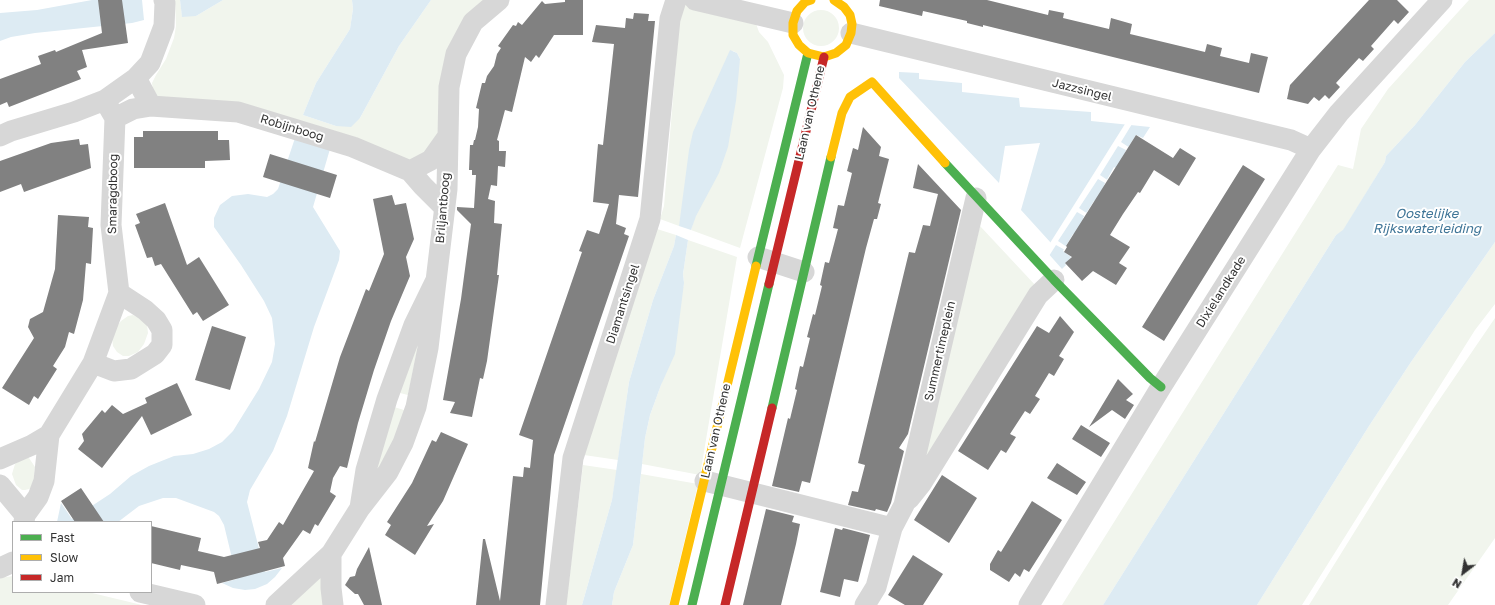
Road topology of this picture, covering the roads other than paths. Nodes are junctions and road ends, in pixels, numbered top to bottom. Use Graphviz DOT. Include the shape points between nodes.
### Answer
graph roads {
  1 [pos="164,0"];
  2 [pos="499,0"];
  3 [pos="676,0"];
  4 [pos="695,0"];
  5 [pos="810,0"];
  6 [pos="836,0"];
  7 [pos="1442,0"];
  8 [pos="793,23"];
  9 [pos="852,33"];
  10 [pos="808,53"];
  11 [pos="824,56"];
  12 [pos="136,78"];
  13 [pos="105,100"];
  14 [pos="150,106"];
  15 [pos="116,118"];
  16 [pos="0,136"];
  17 [pos="448,136"];
  18 [pos="1311,149"];
  19 [pos="410,171"];
  20 [pos="976,198"];
  21 [pos="444,207"];
  22 [pos="766,260"];
  23 [pos="804,272"];
  24 [pos="436,280"];
  25 [pos="1054,280"];
  26 [pos="119,294"];
  27 [pos="93,363"];
  28 [pos="1161,387"];
  29 [pos="387,399"];
  30 [pos="416,407"];
  31 [pos="49,435"];
  32 [pos="0,459"];
  33 [pos="712,482"];
  34 [pos="0,484"];
  35 [pos="751,492"];
  36 [pos="904,505"];
  37 [pos="360,508"];
  38 [pos="25,519"];
  39 [pos="892,528"];
  40 [pos="331,554"];
  41 [pos="12,562"];
  42 [pos="0,568"];
  43 [pos="144,593"];
  44 [pos="195,605"];
  45 [pos="276,605"];
  46 [pos="333,605"];
  47 [pos="556,605"];
  48 [pos="674,605"];
  49 [pos="692,605"];
  50 [pos="725,605"];
  51 [pos="865,605"];
  52 [pos="1029,605"];
  1 -- 12 [label="street" via="164,26 150,63"];
  2 -- 17 [label="street, Briljantboog" via="473,22 456,54 449,87"];
  3 -- 47 [label="street, Diamantsingel" via="670,19 650,219 573,458"];
  4 -- 8 [label="street"];
  5 -- 8 [label="street" via="797,12"];
  6 -- 9 [label="street" via="850,15"];
  7 -- 18 [label="street, Dixielandkade" via="1339,113"];
  8 -- 10 [label="street" via="796,40"];
  9 -- 11 [label="street" via="846,45 836,53"];
  9 -- 18 [label="street, Jazzsingel" via="1291,140"];
  10 -- 11 [label="street"];
  10 -- 22 [label="street, Laan van Othene"];
  11 -- 22 [label="street, Laan van Othene"];
  12 -- 13 [label="street"];
  12 -- 14 [label="street"];
  13 -- 15 [label="street"];
  13 -- 16 [label="street"];
  14 -- 15 [label="street, Robijnboog" via="133,109"];
  14 -- 19 [label="street, Robijnboog" via="238,112 353,147"];
  15 -- 26 [label="street, Smaragdboog" via="111,225"];
  17 -- 19 [label="street, Briljantboog" via="431,160"];
  17 -- 21 [label="street, Briljantboog"];
  18 -- 28 [label="street, Dixielandkade"];
  19 -- 21 [label="street, Robijnboog"];
  20 -- 23 [label="street" via="872,82 850,97 842,113"];
  20 -- 25 [label="street"];
  20 -- 36 [label="street, Summertimeplein"];
  21 -- 24 [label="street, Briljantboog"];
  22 -- 23 [label="street"];
  22 -- 33 [label="street, Laan van Othene"];
  22 -- 33 [label="street, Laan van Othene"];
  23 -- 35 [label="street"];
  24 -- 29 [label="street, Briljantboog" via="414,325"];
  24 -- 30 [label="street, Briljantboog" via="428,348"];
  25 -- 28 [label="street"];
  25 -- 36 [label="street, Summertimeplein" via="1038,295 921,484"];
  26 -- 27 [label="street, Smaragdboog"];
  26 -- 27 [label="street" via="146,310 156,320 162,330 162,345 155,354 131,369 114,371"];
  27 -- 31 [label="street, Smaragdboog"];
  28 -- 52 [label="street, Dixielandkade"];
  29 -- 30 [label="street"];
  29 -- 37 [label="street, Briljantboog" via="366,470"];
  30 -- 37 [label="street, Briljantboog" via="403,443 388,472"];
  31 -- 32 [label="street, Smaragdboog"];
  31 -- 38 [label="street, Smaragdboog" via="44,481"];
  33 -- 35 [label="street"];
  33 -- 48 [label="street, Laan van Othene"];
  33 -- 49 [label="street, Laan van Othene"];
  34 -- 38 [label="street"];
  35 -- 39 [label="street"];
  35 -- 50 [label="street"];
  36 -- 39 [label="street, Summertimeplein"];
  37 -- 40 [label="street, Briljantboog"];
  39 -- 51 [label="street, Summertimeplein" via="876,586"];
  40 -- 45 [label="street, Briljantboog"];
  40 -- 46 [label="street"];
  41 -- 42 [label="street"];
  43 -- 44 [label="street"];
}
